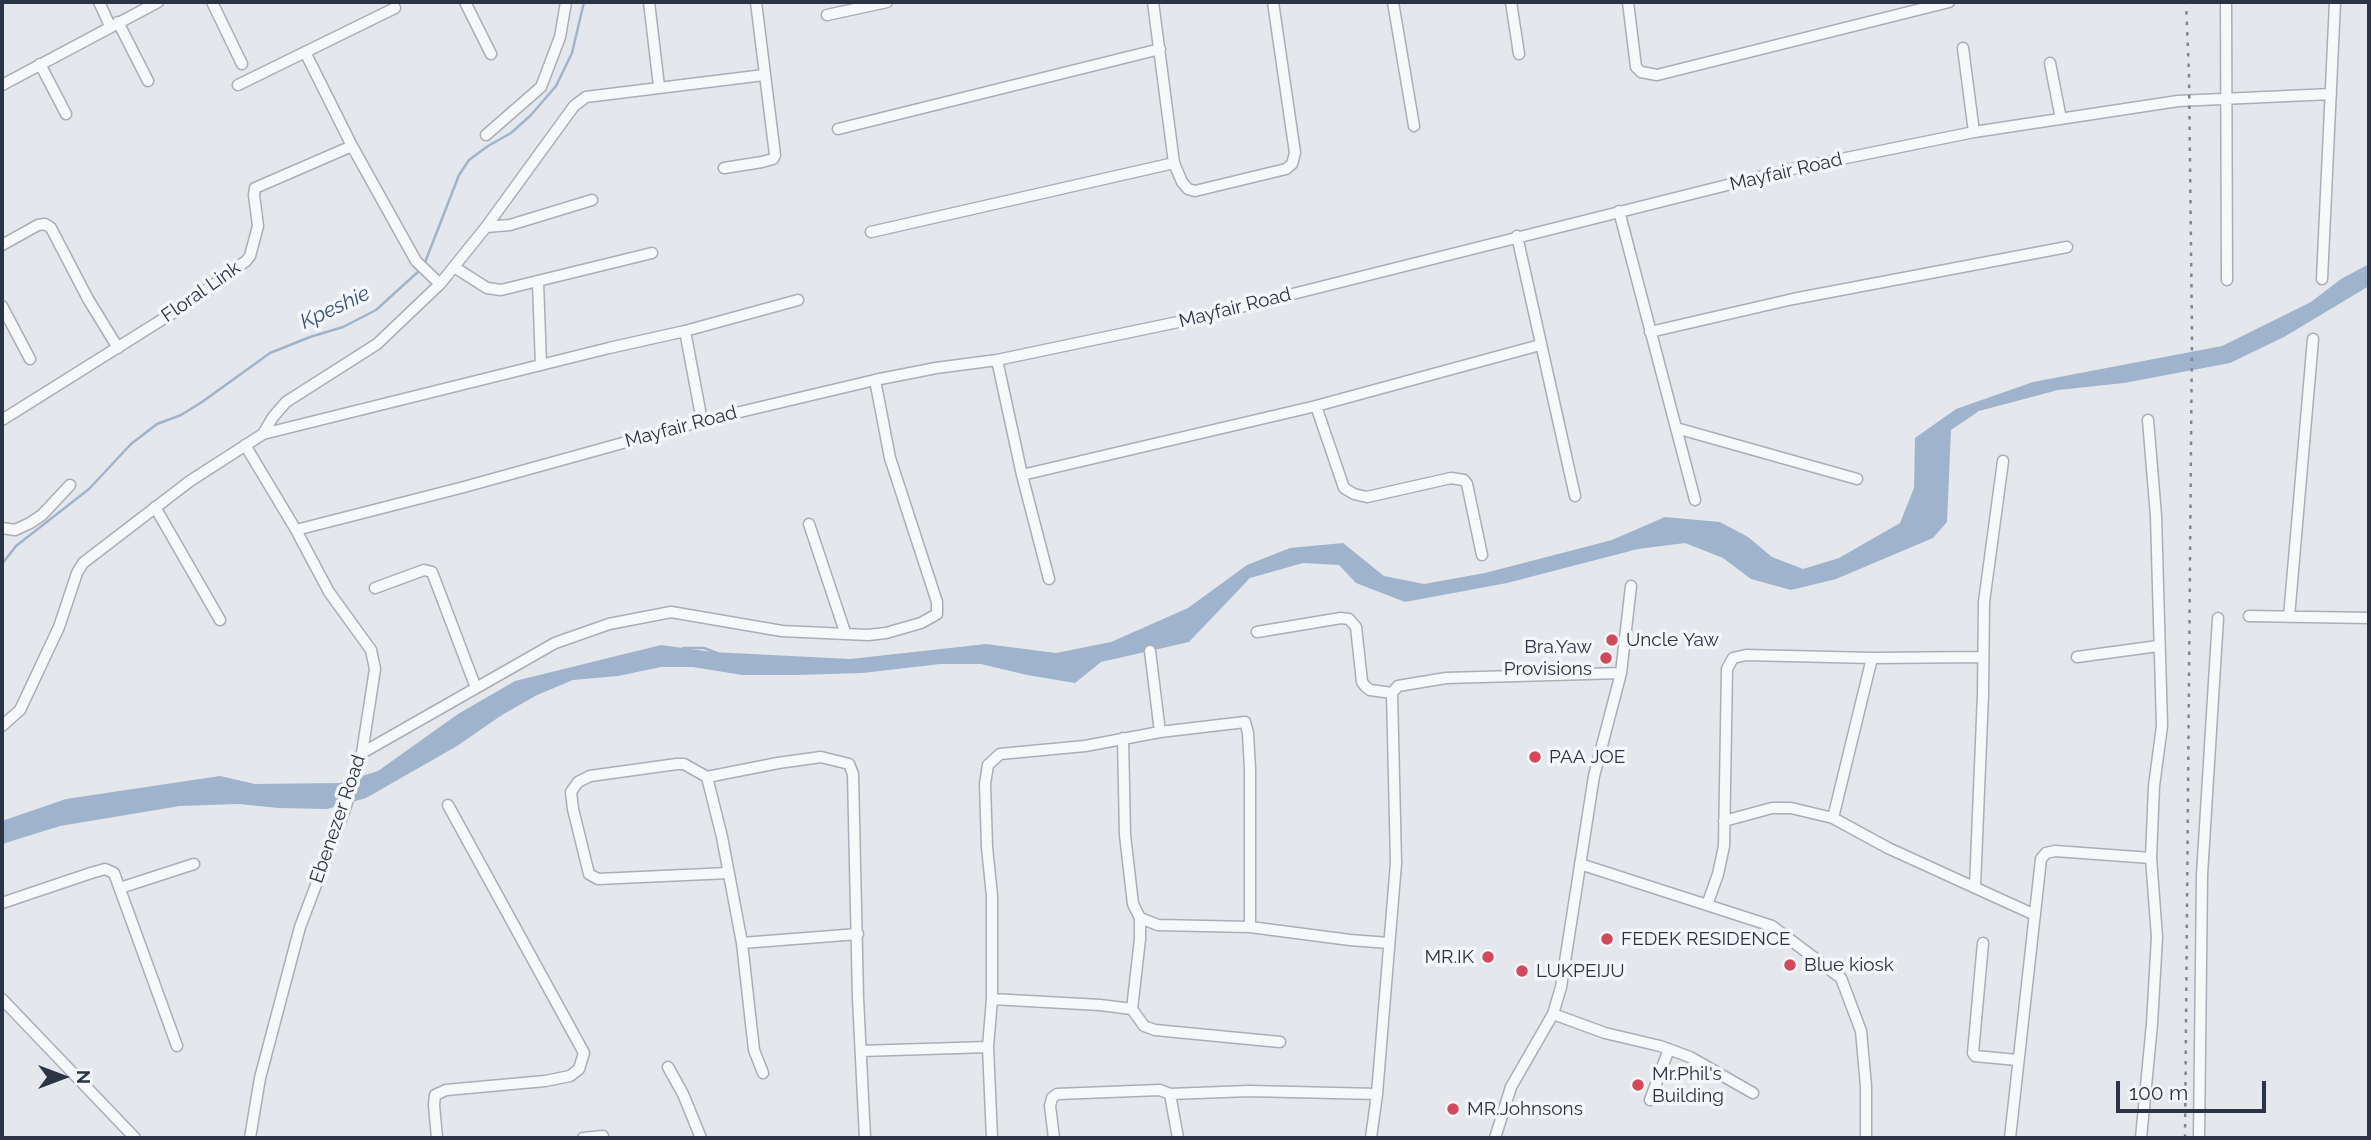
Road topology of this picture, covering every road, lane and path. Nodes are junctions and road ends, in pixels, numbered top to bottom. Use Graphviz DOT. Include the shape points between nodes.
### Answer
graph roads {
  1 [pos="99,2"];
  2 [pos="158,2"];
  3 [pos="212,2"];
  4 [pos="466,2"];
  5 [pos="566,2"];
  6 [pos="649,2"];
  7 [pos="756,2"];
  8 [pos="887,2"];
  9 [pos="1153,2"];
  10 [pos="1273,2"];
  11 [pos="1394,2"];
  12 [pos="1511,2"];
  13 [pos="1628,2"];
  14 [pos="1949,2"];
  15 [pos="2227,2"];
  16 [pos="2335,2"];
  17 [pos="395,8"];
  18 [pos="827,15"];
  19 [pos="114,24"];
  20 [pos="1963,48"];
  21 [pos="1160,49"];
  22 [pos="305,52"];
  23 [pos="491,54"];
  24 [pos="1519,54"];
  25 [pos="2050,63"];
  26 [pos="40,64"];
  27 [pos="242,64"];
  28 [pos="764,75"];
  29 [pos="148,81"];
  30 [pos="2,85"];
  31 [pos="238,85"];
  32 [pos="659,86"];
  33 [pos="2331,94"];
  34 [pos="2226,98"];
  35 [pos="66,114"];
  36 [pos="2061,119"];
  37 [pos="1414,126"];
  38 [pos="838,129"];
  39 [pos="1974,132"];
  40 [pos="486,135"];
  41 [pos="352,146"];
  42 [pos="1174,163"];
  43 [pos="724,168"];
  44 [pos="592,201"];
  45 [pos="1619,211"];
  46 [pos="486,227"];
  47 [pos="871,232"];
  48 [pos="1517,236"];
  49 [pos="2,245"];
  50 [pos="2067,247"];
  51 [pos="652,253"];
  52 [pos="454,267"];
  53 [pos="2322,279"];
  54 [pos="2227,280"];
  55 [pos="538,282"];
  56 [pos="440,285"];
  57 [pos="798,300"];
  58 [pos="2,306"];
  59 [pos="685,331"];
  60 [pos="1650,332"];
  61 [pos="2313,339"];
  62 [pos="1540,345"];
  63 [pos="118,348"];
  64 [pos="30,359"];
  65 [pos="998,360"];
  66 [pos="541,365"];
  67 [pos="875,380"];
  68 [pos="1316,406"];
  69 [pos="2148,419"];
  70 [pos="2,420"];
  71 [pos="702,421"];
  72 [pos="1676,428"];
  73 [pos="263,434"];
  74 [pos="245,445"];
  75 [pos="2003,461"];
  76 [pos="1022,475"];
  77 [pos="1857,479"];
  78 [pos="70,485"];
  79 [pos="1575,496"];
  80 [pos="1695,500"];
  81 [pos="155,507"];
  82 [pos="809,524"];
  83 [pos="2,528"];
  84 [pos="296,530"];
  85 [pos="1482,555"];
  86 [pos="1049,579"];
  87 [pos="1631,586"];
  88 [pos="375,588"];
  89 [pos="2249,616"];
  90 [pos="2289,617"];
  91 [pos="2218,618"];
  92 [pos="2369,618"];
  93 [pos="220,620"];
  94 [pos="845,632"];
  95 [pos="1257,632"];
  96 [pos="2158,646"];
  97 [pos="1150,651"];
  98 [pos="1982,657"];
  99 [pos="2077,657"];
  100 [pos="1872,658"];
  101 [pos="1621,673"];
  102 [pos="476,688"];
  103 [pos="1392,693"];
  104 [pos="2,726"];
  105 [pos="1160,732"];
  106 [pos="1123,738"];
  107 [pos="362,753"];
  108 [pos="707,777"];
  109 [pos="448,805"];
  110 [pos="1833,818"];
  111 [pos="1724,821"];
  112 [pos="2151,858"];
  113 [pos="194,864"];
  114 [pos="1580,864"];
  115 [pos="728,873"];
  116 [pos="1975,887"];
  117 [pos="120,888"];
  118 [pos="2,903"];
  119 [pos="1707,905"];
  120 [pos="2035,915"];
  121 [pos="1140,918"];
  122 [pos="1158,925"];
  123 [pos="1250,927"];
  124 [pos="858,934"];
  125 [pos="1140,939"];
  126 [pos="742,943"];
  127 [pos="1389,943"];
  128 [pos="1983,943"];
  129 [pos="2,999"];
  130 [pos="992,999"];
  131 [pos="1132,1009"];
  132 [pos="1553,1014"];
  133 [pos="1280,1042"];
  134 [pos="177,1046"];
  135 [pos="988,1047"];
  136 [pos="1669,1049"];
  137 [pos="861,1051"];
  138 [pos="2017,1060"];
  139 [pos="668,1067"];
  140 [pos="762,1073"];
  141 [pos="1753,1093"];
  142 [pos="1170,1094"];
  143 [pos="1377,1094"];
  144 [pos="1650,1100"];
  145 [pos="603,1136"];
  146 [pos="135,1138"];
  147 [pos="250,1138"];
  148 [pos="437,1138"];
  149 [pos="583,1138"];
  150 [pos="701,1138"];
  151 [pos="865,1138"];
  152 [pos="992,1138"];
  153 [pos="1054,1138"];
  154 [pos="1178,1138"];
  155 [pos="1371,1138"];
  156 [pos="1495,1138"];
  157 [pos="1866,1138"];
  158 [pos="2010,1138"];
  159 [pos="2141,1138"];
  160 [pos="2199,1138"];
  1 -- 19 [label="street"];
  2 -- 19 [label="street"];
  3 -- 27 [label="street"];
  4 -- 23 [label="street"];
  5 -- 40 [label="street" via="561,37 541,87"];
  6 -- 32 [label="street"];
  7 -- 28 [label="street"];
  8 -- 18 [label="street"];
  9 -- 21 [label="street"];
  10 -- 42 [label="street" via="1293,164 1195,191 1182,182"];
  11 -- 37 [label="street"];
  12 -- 24 [label="street"];
  13 -- 14 [label="street" via="1636,67 1648,75"];
  15 -- 34 [label="street"];
  16 -- 33 [label="street"];
  17 -- 22 [label="street"];
  19 -- 26 [label="street"];
  19 -- 29 [label="street"];
  20 -- 39 [label="street"];
  21 -- 38 [label="street"];
  21 -- 42 [label="street"];
  22 -- 31 [label="street"];
  22 -- 41 [label="street"];
  25 -- 36 [label="street"];
  26 -- 30 [label="street"];
  26 -- 35 [label="street"];
  28 -- 32 [label="street"];
  28 -- 43 [label="street" via="775,155 762,162"];
  32 -- 46 [label="street" via="586,97 574,106"];
  33 -- 34 [label="street, Mayfair Road"];
  33 -- 53 [label="street"];
  34 -- 36 [label="street, Mayfair Road"];
  34 -- 54 [label="street"];
  36 -- 39 [label="street, Mayfair Road"];
  39 -- 45 [label="street, Mayfair Road" via="1787,170"];
  41 -- 56 [label="street" via="416,261"];
  41 -- 63 [label="street, Floral Link" via="255,188 258,226 248,259"];
  42 -- 47 [label="street"];
  44 -- 46 [label="street" via="510,225"];
  45 -- 48 [label="street, Mayfair Road"];
  45 -- 60 [label="street"];
  46 -- 52 [label="street"];
  48 -- 62 [label="street"];
  48 -- 65 [label="street, Mayfair Road" via="1197,318"];
  49 -- 63 [label="street" via="38,225 51,228"];
  50 -- 60 [label="street" via="1793,299"];
  51 -- 55 [label="street"];
  52 -- 55 [label="street" via="493,290"];
  52 -- 56 [label="street"];
  55 -- 66 [label="street"];
  56 -- 73 [label="street" via="377,344 286,402"];
  57 -- 59 [label="street"];
  58 -- 64 [label="street"];
  59 -- 66 [label="street"];
  59 -- 71 [label="street"];
  60 -- 72 [label="street"];
  61 -- 90 [label="street"];
  62 -- 68 [label="street"];
  62 -- 79 [label="street"];
  63 -- 70 [label="street, Floral Link"];
  65 -- 67 [label="street, Mayfair Road"];
  65 -- 76 [label="street"];
  66 -- 73 [label="street"];
  67 -- 71 [label="street, Mayfair Road"];
  67 -- 94 [label="street" via="890,458 937,614 887,633"];
  68 -- 76 [label="street"];
  68 -- 85 [label="street" via="1344,488 1354,494 1367,497 1451,478 1464,480"];
  69 -- 96 [label="street" via="2156,516"];
  71 -- 84 [label="street, Mayfair Road"];
  72 -- 77 [label="street"];
  72 -- 80 [label="street"];
  73 -- 74 [label="street"];
  74 -- 81 [label="street"];
  74 -- 84 [label="street, Ebenezer Road"];
  75 -- 98 [label="street" via="1984,602"];
  76 -- 86 [label="street"];
  78 -- 83 [label="street" via="30,523 15,530"];
  81 -- 93 [label="street"];
  81 -- 104 [label="street" via="80,568 20,710"];
  82 -- 94 [label="street"];
  84 -- 107 [label="street, Ebenezer Road" via="329,592 374,659"];
  87 -- 101 [label="street"];
  88 -- 102 [label="street" via="424,570 432,572"];
  89 -- 90 [label="street"];
  90 -- 92 [label="street"];
  91 -- 160 [label="street" via="2202,875"];
  94 -- 102 [label="street" via="782,631 684,613 659,614 609,624 555,643"];
  95 -- 103 [label="street" via="1349,619 1356,627 1362,682 1370,690"];
  96 -- 99 [label="street"];
  96 -- 112 [label="street" via="2162,726"];
  97 -- 105 [label="street"];
  98 -- 100 [label="street"];
  98 -- 116 [label="street"];
  100 -- 110 [label="street"];
  100 -- 111 [label="street" via="1733,658 1727,668"];
  101 -- 103 [label="street" via="1446,678 1398,686"];
  101 -- 114 [label="street" via="1594,776"];
  102 -- 107 [label="street"];
  103 -- 127 [label="street" via="1396,863"];
  105 -- 106 [label="street"];
  105 -- 123 [label="street" via="1245,722 1250,769"];
  106 -- 121 [label="street" via="1125,835 1133,904"];
  106 -- 130 [label="street" via="1000,754 988,765"];
  107 -- 147 [label="street, Ebenezer Road" via="300,927"];
  108 -- 115 [label="street"];
  108 -- 115 [label="street" via="684,764 590,776 571,792 573,809 589,874 598,879"];
  108 -- 124 [label="street" via="821,757 849,764 855,783"];
  109 -- 148 [label="street" via="584,1053 579,1069 570,1076 446,1090 435,1096"];
  110 -- 111 [label="street" via="1772,808"];
  110 -- 116 [label="street"];
  111 -- 119 [label="street" via="1724,846"];
  112 -- 120 [label="street" via="2046,853 2041,859"];
  112 -- 159 [label="street" via="2157,937"];
  113 -- 117 [label="street"];
  114 -- 119 [label="street"];
  114 -- 132 [label="street"];
  115 -- 126 [label="street"];
  116 -- 120 [label="street"];
  117 -- 118 [label="street" via="114,873 105,869"];
  117 -- 134 [label="street"];
  119 -- 157 [label="street" via="1772,926 1841,978 1861,1031"];
  120 -- 138 [label="street"];
  121 -- 122 [label="street"];
  121 -- 125 [label="street"];
  122 -- 123 [label="street"];
  122 -- 125 [label="street"];
  123 -- 127 [label="street"];
  124 -- 126 [label="street"];
  124 -- 137 [label="street"];
  125 -- 131 [label="street"];
  126 -- 140 [label="street" via="754,1050"];
  127 -- 143 [label="street"];
  128 -- 138 [label="street" via="1973,1053"];
  129 -- 146 [label="street"];
  130 -- 131 [label="street"];
  130 -- 135 [label="street"];
  131 -- 133 [label="street" via="1144,1026 1155,1030"];
  132 -- 136 [label="street"];
  132 -- 156 [label="street" via="1511,1087"];
  135 -- 137 [label="street"];
  135 -- 152 [label="street"];
  136 -- 141 [label="street"];
  136 -- 144 [label="street"];
  137 -- 151 [label="street"];
  138 -- 158 [label="street"];
  139 -- 150 [label="street"];
  142 -- 143 [label="street"];
  142 -- 153 [label="street" via="1160,1090 1057,1094 1050,1106"];
  142 -- 154 [label="street"];
  143 -- 155 [label="street"];
  145 -- 149 [label="street"];
}
